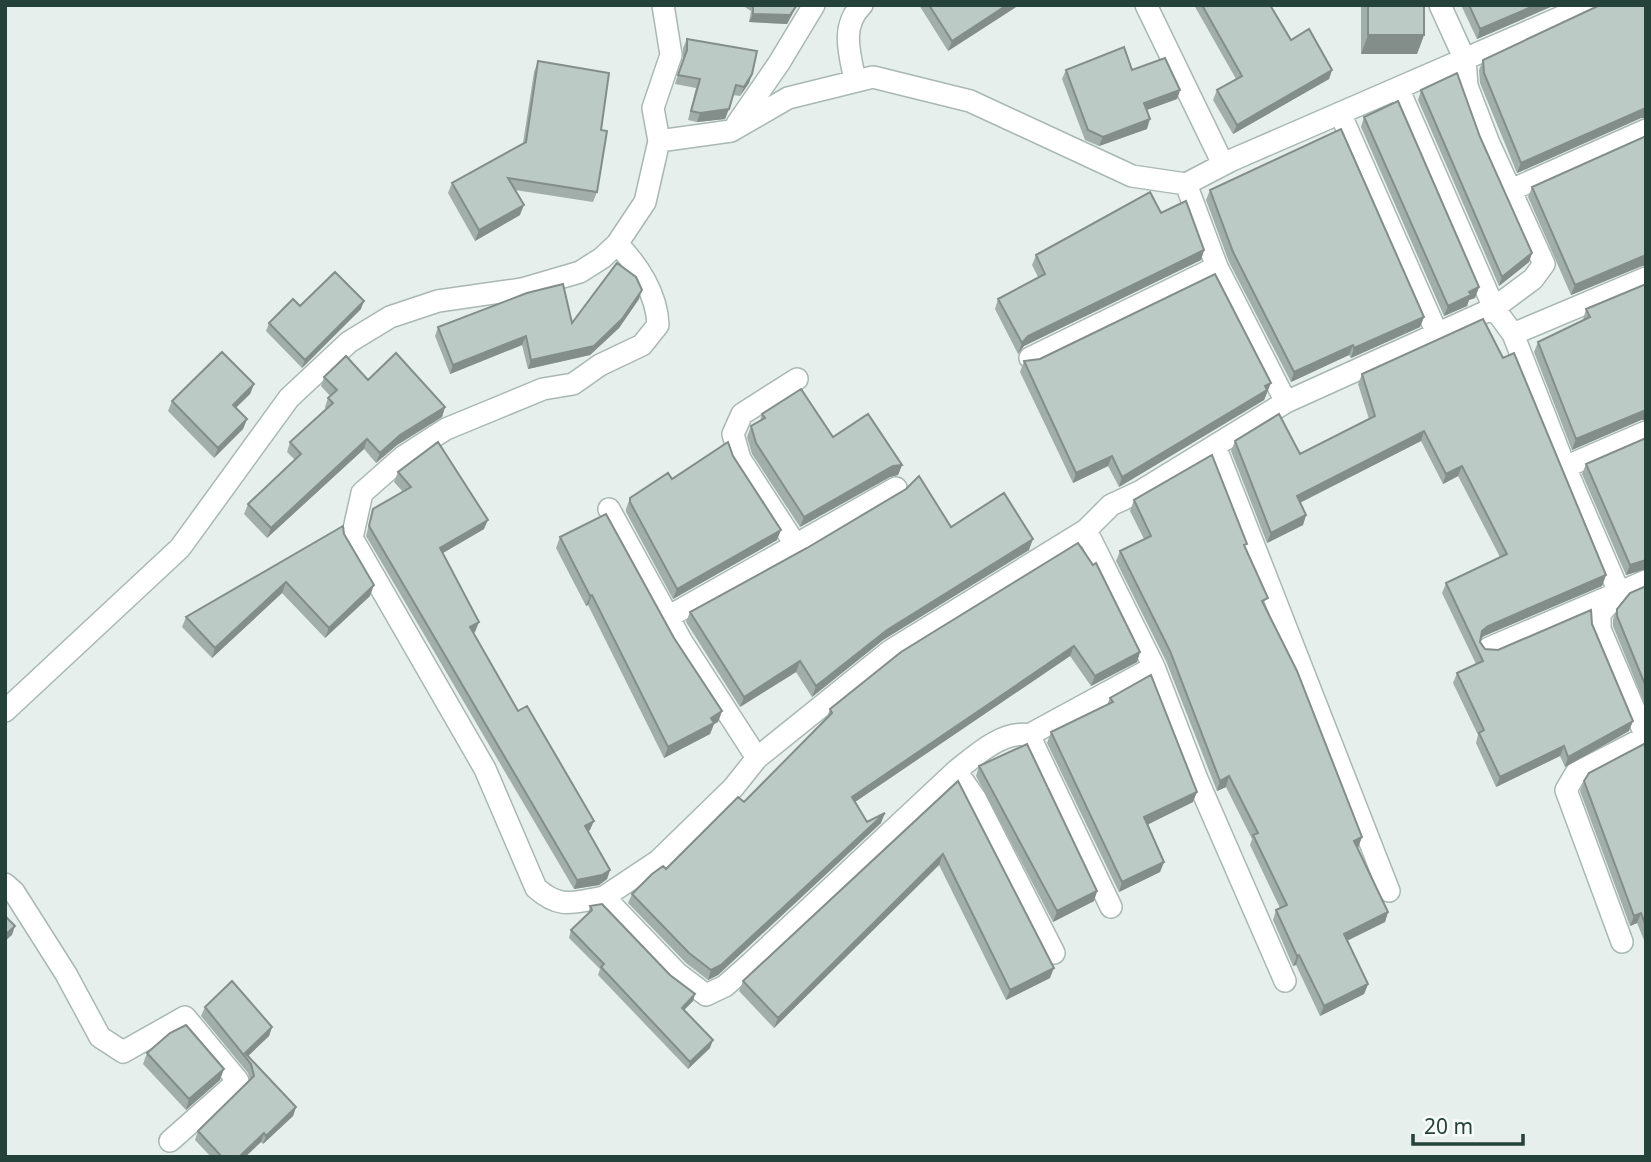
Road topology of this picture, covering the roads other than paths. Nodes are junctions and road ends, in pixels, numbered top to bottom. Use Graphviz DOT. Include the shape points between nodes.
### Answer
graph roads {
  1 [pos="663,5"];
  2 [pos="814,5"];
  3 [pos="862,5"];
  4 [pos="1146,5"];
  5 [pos="1440,5"];
  6 [pos="1589,5"];
  7 [pos="1465,60"];
  8 [pos="855,80"];
  9 [pos="1398,88"];
  10 [pos="1340,113"];
  11 [pos="1646,130"];
  12 [pos="732,131"];
  13 [pos="659,141"];
  14 [pos="1223,164"];
  15 [pos="1186,184"];
  16 [pos="1511,190"];
  17 [pos="617,244"];
  18 [pos="1217,267"];
  19 [pos="1646,278"];
  20 [pos="1494,307"];
  21 [pos="1436,331"];
  22 [pos="1513,334"];
  23 [pos="1030,358"];
  24 [pos="797,379"];
  25 [pos="1286,402"];
  26 [pos="1646,432"];
  27 [pos="1215,446"];
  28 [pos="1565,467"];
  29 [pos="896,488"];
  30 [pos="609,509"];
  31 [pos="1086,530"];
  32 [pos="797,547"];
  33 [pos="1646,581"];
  34 [pos="1619,592"];
  35 [pos="668,617"];
  36 [pos="1489,648"];
  37 [pos="1154,667"];
  38 [pos="5,711"];
  39 [pos="1029,735"];
  40 [pos="1645,737"];
  41 [pos="757,758"];
  42 [pos="956,771"];
  43 [pos="5,884"];
  44 [pos="1389,891"];
  45 [pos="604,897"];
  46 [pos="1111,908"];
  47 [pos="1622,942"];
  48 [pos="1054,953"];
  49 [pos="1286,981"];
  50 [pos="170,1141"];
  1 -- 13 [label="street" via="671,55 653,108"];
  2 -- 12 [label="street"];
  3 -- 8 [label="street" via="846,39"];
  4 -- 14 [label="street"];
  5 -- 7 [label="street"];
  6 -- 7 [label="street"];
  7 -- 9 [label="street"];
  7 -- 16 [label="street" via="1466,86"];
  8 -- 12 [label="street" via="788,98"];
  8 -- 15 [label="street" via="873,77 970,101 1132,176"];
  9 -- 10 [label="street"];
  9 -- 20 [label="street"];
  10 -- 14 [label="street"];
  10 -- 21 [label="street"];
  11 -- 16 [label="street"];
  12 -- 13 [label="street"];
  13 -- 17 [label="street" via="645,202"];
  14 -- 15 [label="street"];
  15 -- 18 [label="street"];
  16 -- 20 [label="street" via="1544,264 1533,279"];
  17 -- 38 [label="street" via="580,272 522,289 438,301 390,317 349,342 289,398 180,548"];
  17 -- 45 [label="street" via="636,263 654,301 658,325 642,345 573,384 543,389 446,429 404,456 362,493 352,538 485,769 536,888 552,902"];
  18 -- 23 [label="street"];
  18 -- 25 [label="street"];
  19 -- 22 [label="street"];
  20 -- 21 [label="street"];
  20 -- 22 [label="street"];
  21 -- 25 [label="street"];
  22 -- 28 [label="street"];
  24 -- 32 [label="street" via="742,414 733,434 740,459"];
  25 -- 27 [label="street"];
  26 -- 28 [label="street"];
  27 -- 31 [label="street" via="1111,505"];
  27 -- 44 [label="street"];
  28 -- 34 [label="street"];
  29 -- 32 [label="street"];
  30 -- 35 [label="street"];
  31 -- 37 [label="street"];
  31 -- 41 [label="street" via="890,651"];
  32 -- 35 [label="street"];
  33 -- 34 [label="street"];
  34 -- 36 [label="street"];
  34 -- 40 [label="street" via="1600,614 1600,629"];
  35 -- 41 [label="street"];
  37 -- 39 [label="street"];
  37 -- 49 [label="street" via="1197,779"];
  39 -- 42 [label="street" via="1016,733"];
  39 -- 46 [label="street"];
  40 -- 47 [label="street" via="1576,773 1566,790"];
  41 -- 45 [label="street" via="733,788 657,861"];
  42 -- 45 [label="street" via="751,963 725,986 706,995 677,973"];
  42 -- 48 [label="street" via="975,798"];
  43 -- 50 [label="street" via="15,892 66,974 100,1037 123,1052 185,1017 238,1081"];
}
